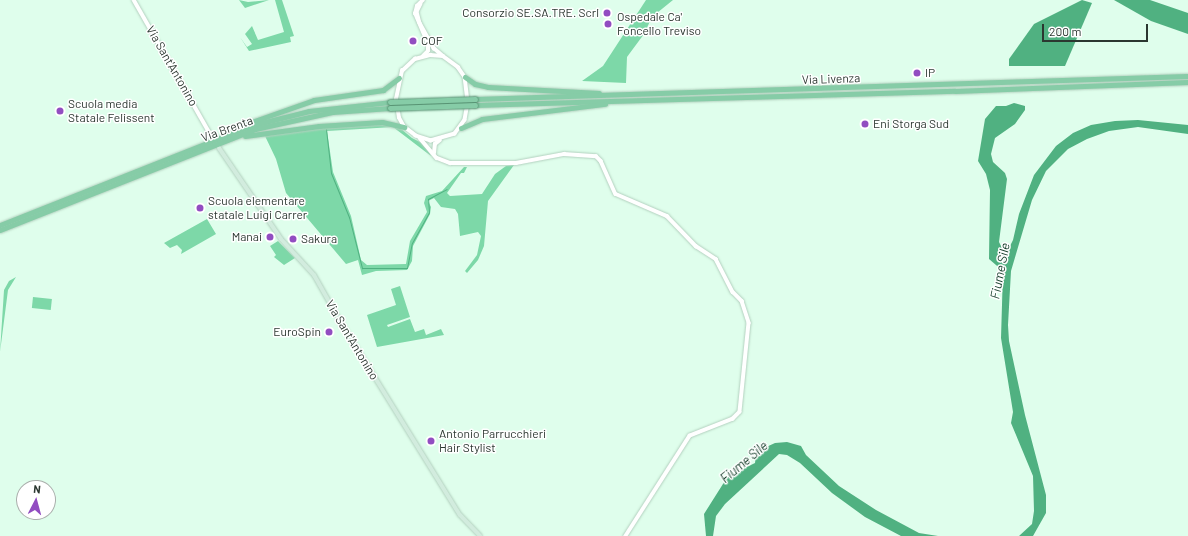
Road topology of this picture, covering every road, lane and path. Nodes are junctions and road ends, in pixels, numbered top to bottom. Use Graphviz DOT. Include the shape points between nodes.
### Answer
graph roads {
  1 [pos="134,0"];
  2 [pos="423,0"];
  3 [pos="422,56"];
  4 [pos="443,56"];
  5 [pos="1188,76"];
  6 [pos="465,77"];
  7 [pos="399,78"];
  8 [pos="1188,82"];
  9 [pos="620,98"];
  10 [pos="475,102"];
  11 [pos="390,105"];
  12 [pos="404,127"];
  13 [pos="461,128"];
  14 [pos="210,133"];
  15 [pos="232,137"];
  16 [pos="420,138"];
  17 [pos="441,139"];
  18 [pos="196,146"];
  19 [pos="219,148"];
  20 [pos="434,154"];
  21 [pos="0,225"];
  22 [pos="0,230"];
  23 [pos="480,536"];
  24 [pos="626,536"];
  1 -- 14 [label="street, Via Sant'Antonino"];
  2 -- 3 [label="street" via="416,7 414,14 428,44 428,51"];
  2 -- 4 [label="street" via="418,11 420,23 434,48"];
  3 -- 4 [label="street"];
  3 -- 7 [label="street" via="409,63"];
  4 -- 6 [label="street" via="455,64"];
  5 -- 9 [label="highway, Via Livenza"];
  6 -- 9 [label="highway" via="475,84 488,87"];
  6 -- 13 [label="street" via="468,111"];
  7 -- 12 [label="street" via="396,106"];
  7 -- 18 [label="highway" via="383,90 332,96 291,106"];
  8 -- 9 [label="highway, Via Livenza" via="693,98"];
  9 -- 10 [label="highway, Via Livenza"];
  9 -- 13 [label="highway" via="590,107 482,119"];
  10 -- 11 [label="highway, Via Brenta, bridge"];
  11 -- 15 [label="highway, Via Brenta" via="311,115"];
  11 -- 18 [label="highway, Via Brenta" via="342,106 290,114 254,124"];
  12 -- 15 [label="highway" via="390,122 375,122"];
  12 -- 16 [label="street"];
  13 -- 17 [label="street" via="455,134"];
  15 -- 22 [label="highway, Via Brenta"];
  16 -- 17 [label="street"];
  16 -- 20 [label="street"];
  17 -- 20 [label="street" via="435,144"];
  18 -- 21 [label="highway, Via Brenta"];
  19 -- 23 [label="main road, Via Sant'Antonino" via="281,239 314,275 460,515"];
  20 -- 24 [label="street" via="444,162 470,164 526,162 564,154 596,156 619,196 667,216 696,246 716,259 733,292 742,301 749,323 740,412 733,419 690,436"];
}
